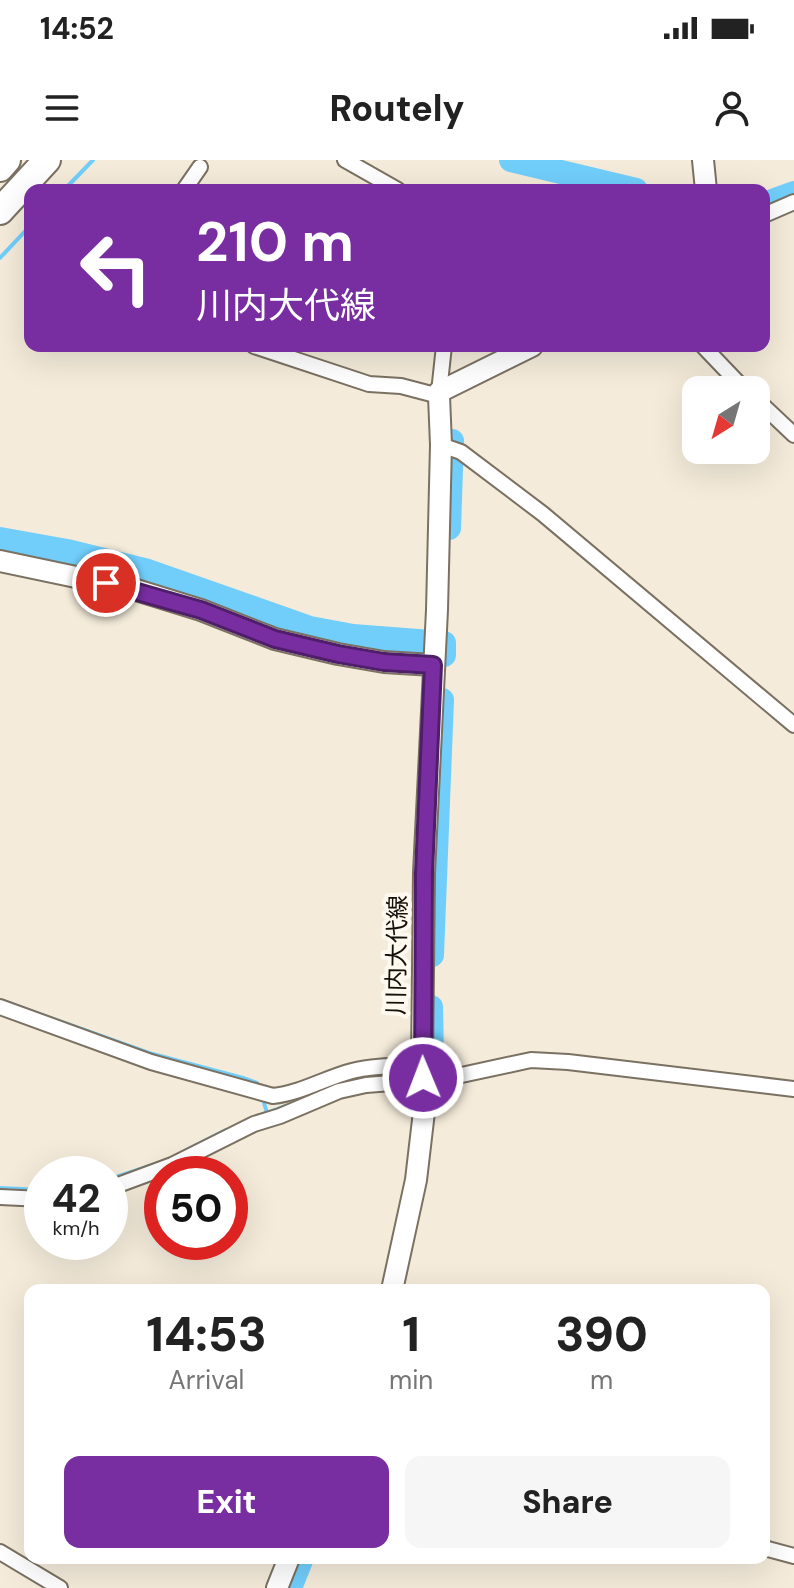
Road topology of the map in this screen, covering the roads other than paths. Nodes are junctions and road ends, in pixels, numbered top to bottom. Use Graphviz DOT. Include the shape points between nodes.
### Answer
graph roads {
  1 [pos="7,160"];
  2 [pos="47,160"];
  3 [pos="345,160"];
  4 [pos="703,160"];
  5 [pos="201,162"];
  6 [pos="0,168"];
  7 [pos="25,184"];
  8 [pos="188,184"];
  9 [pos="387,184"];
  10 [pos="705,184"];
  11 [pos="24,185"];
  12 [pos="794,202"];
  13 [pos="0,211"];
  14 [pos="770,212"];
  15 [pos="272,352"];
  16 [pos="443,352"];
  17 [pos="520,352"];
  18 [pos="709,352"];
  19 [pos="732,376"];
  20 [pos="439,394"];
  21 [pos="770,412"];
  22 [pos="794,435"];
  23 [pos="449,448"];
  24 [pos="0,561"];
  25 [pos="433,665"];
  26 [pos="794,725"];
  27 [pos="0,1007"];
  28 [pos="427,1075"];
  29 [pos="794,1089"];
  30 [pos="128,1181"];
  31 [pos="0,1197"];
  32 [pos="24,1198"];
  33 [pos="393,1284"];
  34 [pos="770,1550"];
  35 [pos="0,1552"];
  36 [pos="794,1556"];
  37 [pos="287,1564"];
  38 [pos="60,1588"];
  39 [pos="277,1588"];
  1 -- 6 [label="highway"];
  2 -- 7 [label="highway"];
  3 -- 9 [label="street"];
  4 -- 10 [label="main road"];
  5 -- 8 [label="street"];
  11 -- 13 [label="highway"];
  12 -- 14 [label="street"];
  15 -- 20 [label="street" via="369,384"];
  16 -- 20 [label="street"];
  17 -- 20 [label="main road"];
  18 -- 19 [label="street"];
  20 -- 23 [label="main road, 川内大代線"];
  21 -- 22 [label="street"];
  23 -- 25 [label="main road, 川内大代線"];
  23 -- 26 [label="street" via="543,514"];
  24 -- 25 [label="main road" via="133,589 275,639 384,662"];
  25 -- 28 [label="main road, 川内大代線" via="424,873"];
  27 -- 28 [label="street" via="151,1062 273,1096 375,1067"];
  28 -- 29 [label="street" via="547,1060"];
  28 -- 30 [label="street" via="339,1091"];
  28 -- 33 [label="main road, 川内大代線" via="416,1180"];
  31 -- 32 [label="street"];
  34 -- 36 [label="street"];
  35 -- 38 [label="street"];
  37 -- 39 [label="main road"];
}
